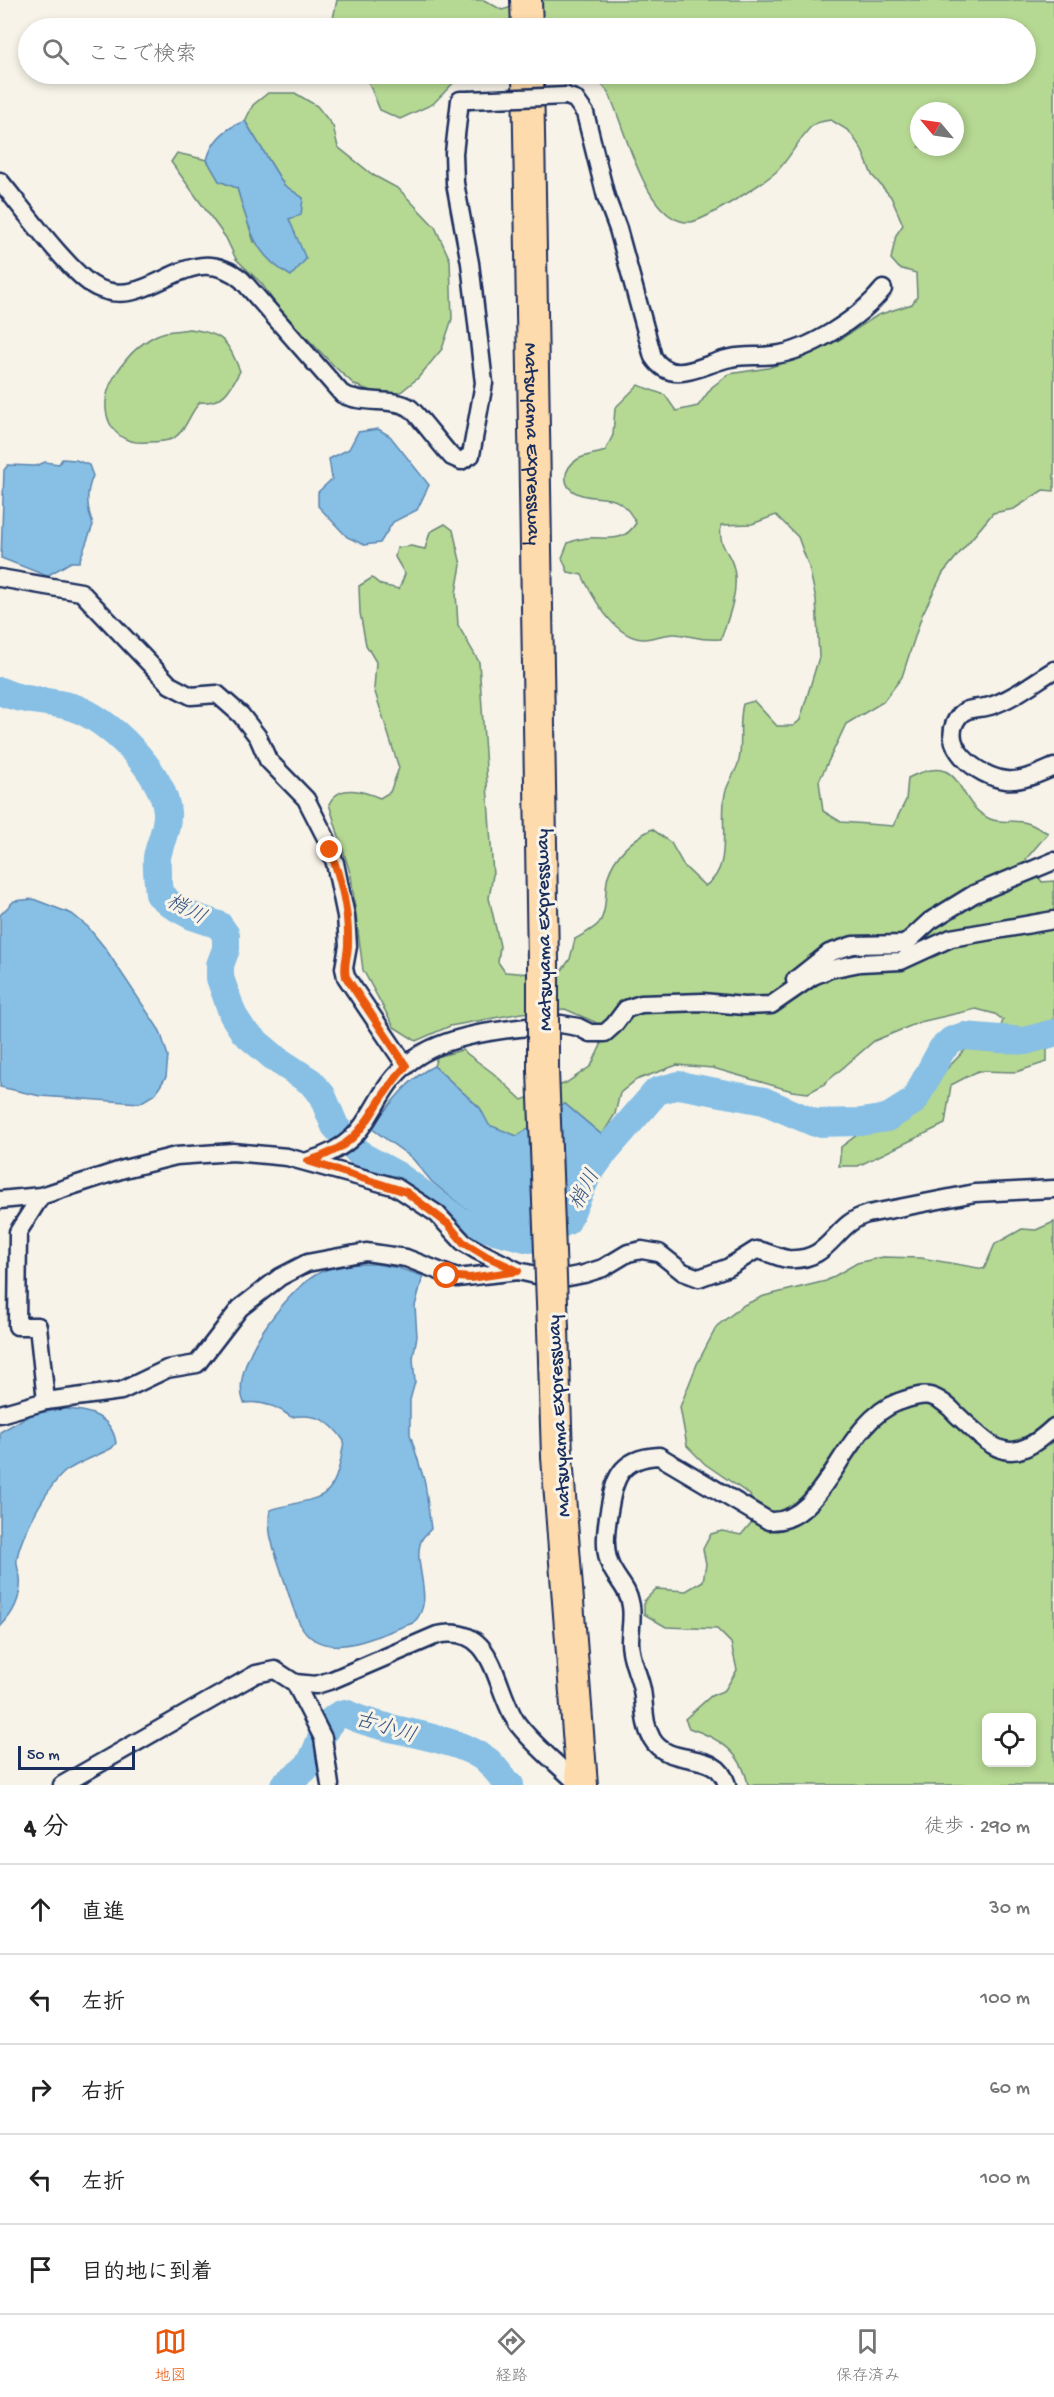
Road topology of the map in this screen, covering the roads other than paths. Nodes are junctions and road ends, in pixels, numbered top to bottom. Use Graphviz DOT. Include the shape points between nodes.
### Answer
graph roads {
  1 [pos="525,0"];
  2 [pos="526,18"];
  3 [pos="528,84"];
  4 [pos="0,181"];
  5 [pos="883,289"];
  6 [pos="0,578"];
  7 [pos="1054,670"];
  8 [pos="1054,767"];
  9 [pos="1054,861"];
  10 [pos="1054,920"];
  11 [pos="787,994"];
  12 [pos="406,1066"];
  13 [pos="308,1161"];
  14 [pos="1054,1189"];
  15 [pos="41,1196"];
  16 [pos="0,1200"];
  17 [pos="518,1271"];
  18 [pos="46,1401"];
  19 [pos="0,1414"];
  20 [pos="1054,1427"];
  21 [pos="295,1683"];
  22 [pos="73,1783"];
  23 [pos="330,1785"];
  24 [pos="581,1785"];
  25 [pos="727,1785"];
  1 -- 2 [label="highway"];
  3 -- 24 [label="highway, Matsuyama Expressway, bridge" via="543,1071 566,1583"];
  4 -- 5 [label="street, bridge" via="65,259 96,287 124,293 201,264 228,269 342,394 360,402 394,403 410,408 452,457 461,461 471,455 484,382 470,262 455,183 453,153 460,100 566,96 574,99 585,113 652,357 664,369 681,374 732,358 791,351 819,339"];
  6 -- 12 [label="street" via="81,592 170,686 191,696 217,694 241,716 258,737 268,760 306,799 326,838 346,916 346,977"];
  7 -- 8 [label="street" via="999,702 963,712 955,721 953,733 959,753 967,763 990,776 1019,779"];
  9 -- 11 [label="street" via="974,894 930,921 905,944 853,945 829,953 796,978"];
  10 -- 11 [label="street" via="951,938 902,962 860,963 830,969"];
  11 -- 12 [label="street" via="771,1005 641,1004 626,1009 605,1033 590,1033 561,1024 527,1027 448,1041 425,1051"];
  12 -- 13 [label="street" via="352,1139 331,1154"];
  13 -- 15 [label="street" via="233,1152 176,1156"];
  13 -- 17 [label="street" via="406,1192 442,1219 463,1242"];
  14 -- 17 [label="street" via="975,1193 868,1214 843,1225 825,1250 807,1257 787,1259 756,1250 729,1267 699,1278 683,1272 659,1253 642,1250 628,1253 603,1268 568,1277"];
  15 -- 16 [label="street"];
  15 -- 18 [label="street" via="18,1232 16,1326 38,1326"];
  17 -- 18 [label="street" via="457,1278 406,1258 366,1252 307,1263 280,1277 240,1308 197,1364 160,1371 121,1391"];
  18 -- 19 [label="street"];
  20 -- 25 [label="street" via="1045,1438 1023,1451 1007,1452 983,1439 949,1407 929,1396 910,1398 891,1405 866,1424 812,1502 783,1522 769,1521 659,1456 628,1464 613,1487 606,1552 632,1607 631,1657 642,1690 645,1722 658,1749 713,1764 724,1774"];
  21 -- 22 [label="street" via="275,1670 256,1674"];
  21 -- 23 [label="street" via="323,1738"];
  21 -- 24 [label="street" via="316,1685 437,1635 465,1634 477,1641 485,1653 518,1723"];
}
